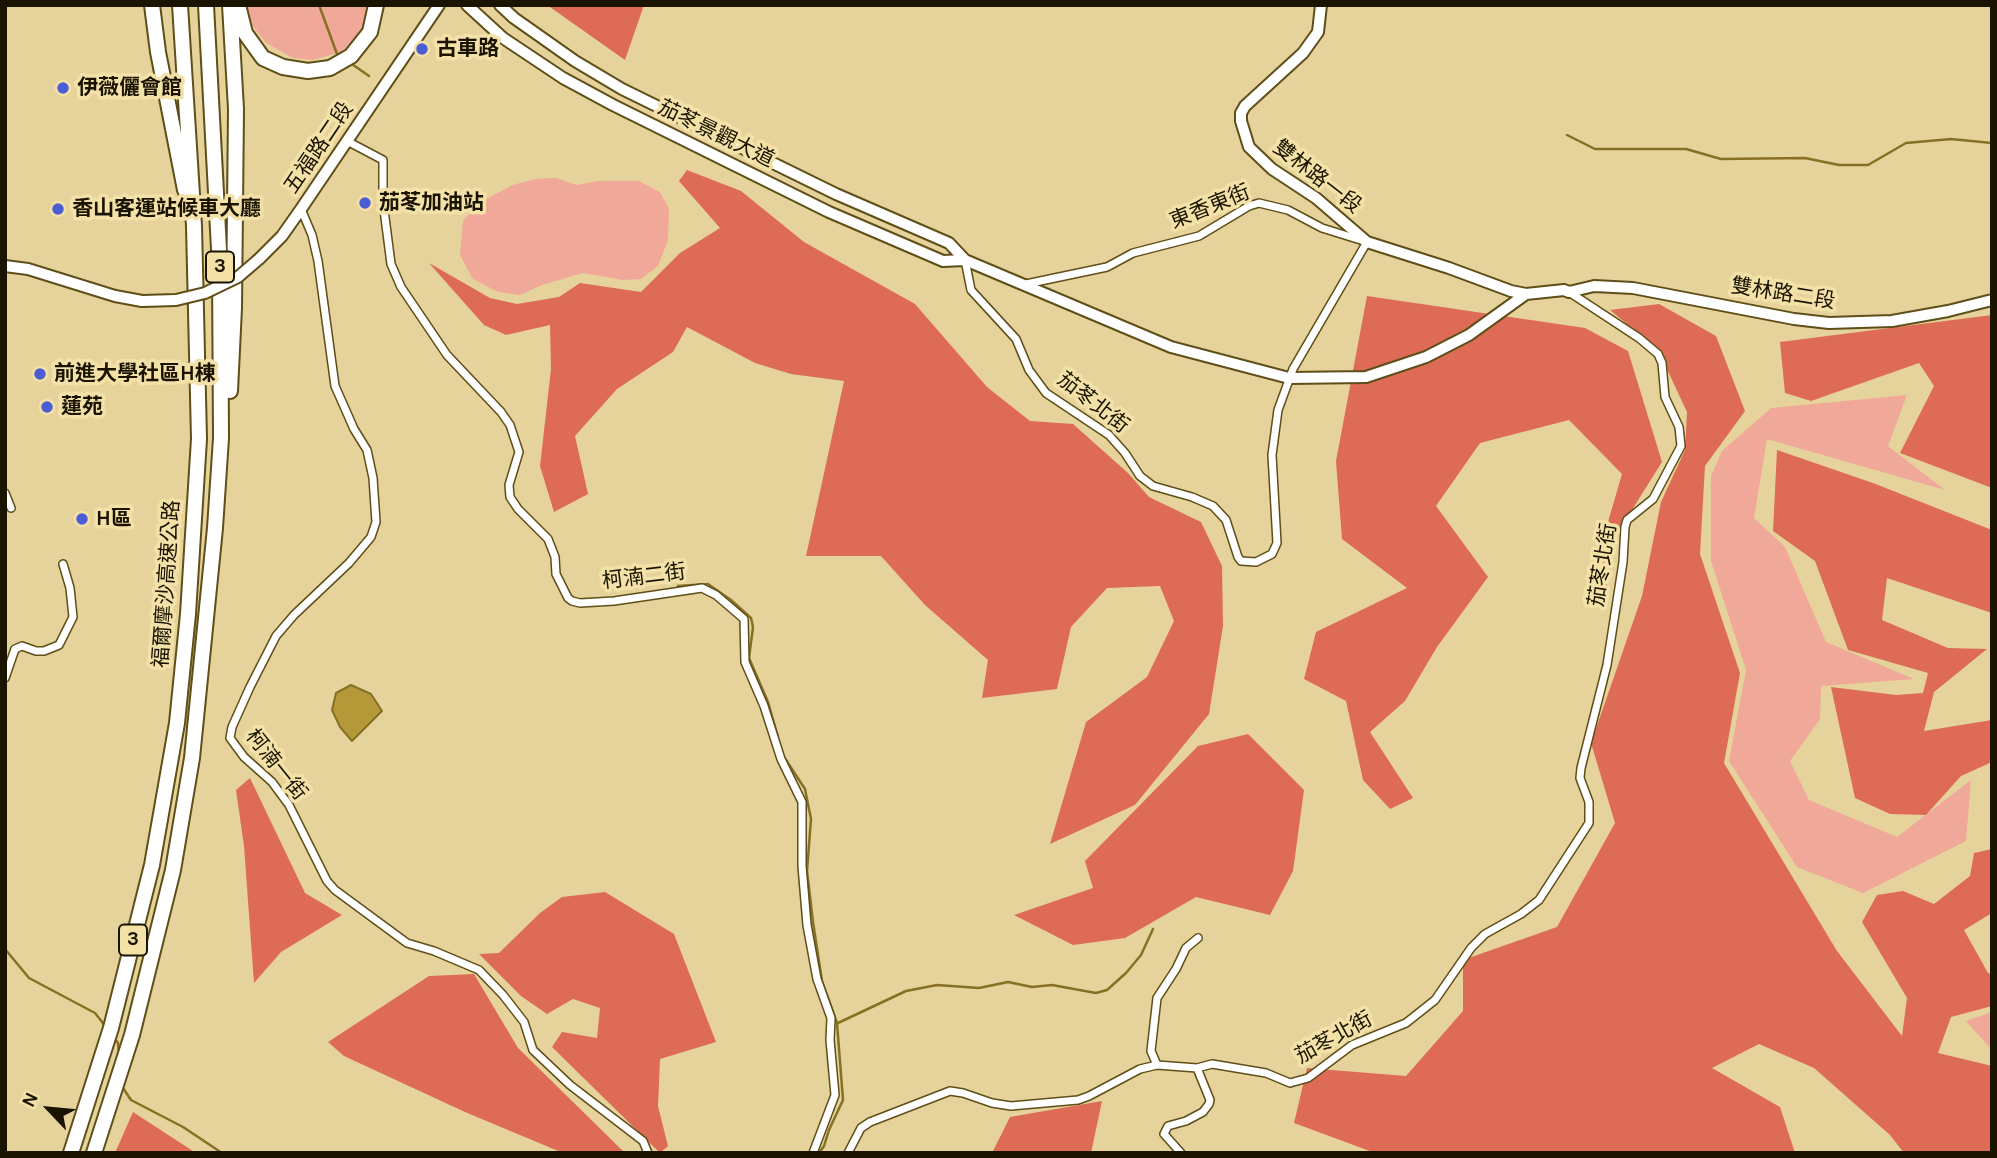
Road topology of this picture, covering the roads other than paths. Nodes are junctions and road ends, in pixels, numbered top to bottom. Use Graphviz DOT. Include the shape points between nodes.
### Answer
graph roads {
  1 [pos="152,5"];
  2 [pos="180,5"];
  3 [pos="206,5"];
  4 [pos="230,5"];
  5 [pos="238,5"];
  6 [pos="376,5"];
  7 [pos="439,5"];
  8 [pos="467,5"];
  9 [pos="500,5"];
  10 [pos="1321,5"];
  11 [pos="347,141"];
  12 [pos="301,209"];
  13 [pos="194,226"];
  14 [pos="1367,242"];
  15 [pos="965,260"];
  16 [pos="5,265"];
  17 [pos="1024,285"];
  18 [pos="1569,292"];
  19 [pos="1526,293"];
  20 [pos="1992,300"];
  21 [pos="1289,378"];
  22 [pos="5,494"];
  23 [pos="11,508"];
  24 [pos="215,528"];
  25 [pos="63,564"];
  26 [pos="5,678"];
  27 [pos="1198,938"];
  28 [pos="1157,1065"];
  29 [pos="1197,1068"];
  30 [pos="71,1153"];
  31 [pos="94,1153"];
  32 [pos="648,1153"];
  33 [pos="813,1153"];
  34 [pos="848,1153"];
  35 [pos="1181,1153"];
  1 -- 13 [label="highway" via="178,162"];
  2 -- 13 [label="highway, 福爾摩沙高速公路 / 3"];
  3 -- 24 [label="highway, 福爾摩沙高速公路 / 3" via="220,268 221,438"];
  4 -- 24 [label="highway" via="236,108 234,308"];
  5 -- 6 [label="highway" via="249,40 263,58 309,71 330,68 345,59 370,32"];
  7 -- 11 [label="street, 五福路二段"];
  8 -- 15 [label="street, 茄苳景觀大道" via="503,38 613,105 829,212 943,261"];
  9 -- 15 [label="street, 茄苳景觀大道" via="575,61 622,89 836,194 949,243"];
  10 -- 14 [label="street, 雙林路一段" via="1318,32 1303,53 1245,106 1241,121 1249,148"];
  11 -- 12 [label="street, 五福路二段"];
  11 -- 33 [label="street, 柯湳二街" via="383,160 391,264 401,287 447,355 510,425 519,452 510,497 548,539 556,574 569,598 580,603 614,601 702,588 744,619 745,662 802,802 807,925 817,979 831,1018 835,1095"];
  12 -- 16 [label="street, 五福路二段, bridge" via="282,236 238,277 205,293 176,300 116,296"];
  12 -- 32 [label="street, 柯湳一街" via="318,261 335,386 367,450 376,522 371,537 349,563 276,636 230,738 289,805 335,890 407,943 479,970 524,1022 533,1050 643,1141"];
  13 -- 30 [label="highway, 福爾摩沙高速公路 / 3" via="199,439 177,723 152,865 111,1028"];
  14 -- 17 [label="street, 東香東街" via="1259,203 1199,236 1133,253 1107,267"];
  14 -- 19 [label="street"];
  14 -- 21 [label="street, 茄苳北街"];
  15 -- 17 [label="street, 茄苳景觀大道"];
  15 -- 21 [label="street, 茄苳北街" via="971,290 1016,339 1029,370 1046,393 1109,435 1153,486 1213,506 1226,520 1242,561 1268,557 1278,543 1272,455 1278,410"];
  17 -- 21 [label="street, 茄苳景觀大道" via="1171,347"];
  18 -- 19 [label="street"];
  18 -- 20 [label="street, 雙林路二段" via="1594,286 1633,288 1829,323 1892,321"];
  18 -- 29 [label="street, 茄苳北街" via="1658,354 1665,397 1681,435 1677,456 1653,499 1627,520 1625,527 1606,664 1581,768 1589,823 1539,900 1485,934 1435,1000 1406,1023 1353,1045 1308,1078 1290,1083 1212,1064"];
  19 -- 21 [label="street, 茄苳景觀大道" via="1469,335 1426,357 1366,377"];
  22 -- 23 [label="street"];
  24 -- 31 [label="highway, 福爾摩沙高速公路 / 3" via="192,758 167,895 132,1035"];
  25 -- 26 [label="street" via="73,617 64,636 59,645 44,652 22,646 15,649"];
  27 -- 28 [label="street" via="1186,948 1157,998 1151,1051"];
  28 -- 29 [label="street, 茄苳北街"];
  28 -- 34 [label="street, 茄苳北街" via="1078,1100 1011,1106 963,1093 940,1093 861,1128"];
  29 -- 35 [label="street" via="1209,1104 1203,1112 1168,1126 1164,1134"];
}
